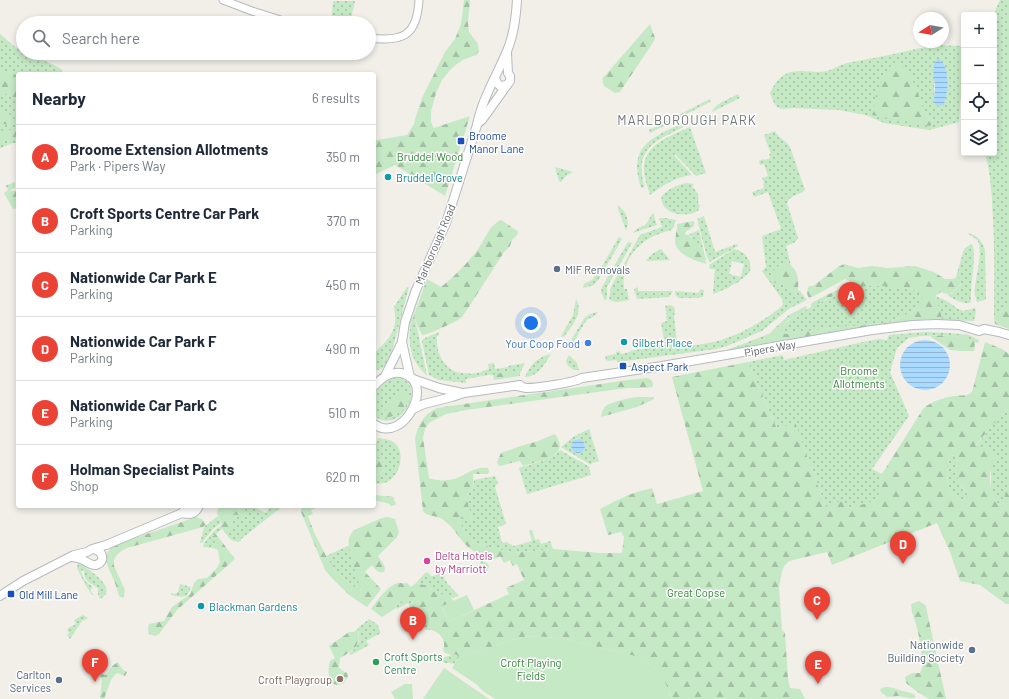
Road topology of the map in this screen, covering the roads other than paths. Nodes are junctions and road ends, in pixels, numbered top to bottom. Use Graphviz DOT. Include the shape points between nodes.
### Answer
graph roads {
  1 [pos="223,0"];
  2 [pos="419,0"];
  3 [pos="518,0"];
  4 [pos="268,16"];
  5 [pos="376,38"];
  6 [pos="508,50"];
  7 [pos="508,73"];
  8 [pos="496,76"];
  9 [pos="507,85"];
  10 [pos="477,125"];
  11 [pos="1009,335"];
  12 [pos="402,342"];
  13 [pos="385,376"];
  14 [pos="411,378"];
  15 [pos="376,384"];
  16 [pos="464,393"];
  17 [pos="412,409"];
  18 [pos="376,425"];
  19 [pos="186,508"];
  20 [pos="198,508"];
  21 [pos="182,513"];
  22 [pos="113,542"];
  23 [pos="91,550"];
  24 [pos="70,557"];
  25 [pos="102,558"];
  26 [pos="88,562"];
  27 [pos="0,596"];
  1 -- 4 [label="street"];
  2 -- 5 [label="street" via="415,24 406,34 390,39"];
  3 -- 6 [label="main road, Marlborough Road"];
  6 -- 7 [label="main road, Marlborough Road"];
  6 -- 8 [label="main road, Marlborough Road"];
  7 -- 8 [label="main road" via="502,71"];
  7 -- 9 [label="main road" via="511,78"];
  8 -- 9 [label="main road" via="498,85"];
  8 -- 10 [label="main road, Marlborough Road" via="481,109"];
  9 -- 10 [label="main road, Marlborough Road"];
  10 -- 12 [label="main road, Marlborough Road" via="446,223 413,297"];
  11 -- 16 [label="main road, Pipers Way" via="975,324 899,326 656,367 582,378 572,376"];
  12 -- 13 [label="main road, Marlborough Road"];
  12 -- 14 [label="main road, Marlborough Road"];
  13 -- 14 [label="main road, Pipers Way" via="398,373"];
  13 -- 15 [label="main road"];
  14 -- 16 [label="main road, Pipers Way"];
  14 -- 17 [label="main road, Marlborough Road" via="417,394"];
  16 -- 17 [label="main road, Pipers Way"];
  17 -- 18 [label="main road" via="406,419 396,426 385,428"];
  19 -- 21 [label="main road"];
  20 -- 21 [label="main road" via="196,512"];
  21 -- 22 [label="main road"];
  22 -- 23 [label="main road"];
  22 -- 25 [label="main road"];
  23 -- 24 [label="main road"];
  23 -- 25 [label="main road" via="100,550"];
  23 -- 26 [label="main road" via="86,557"];
  24 -- 26 [label="main road"];
  24 -- 27 [label="main road" via="23,580"];
  25 -- 26 [label="main road" via="96,565"];
}
